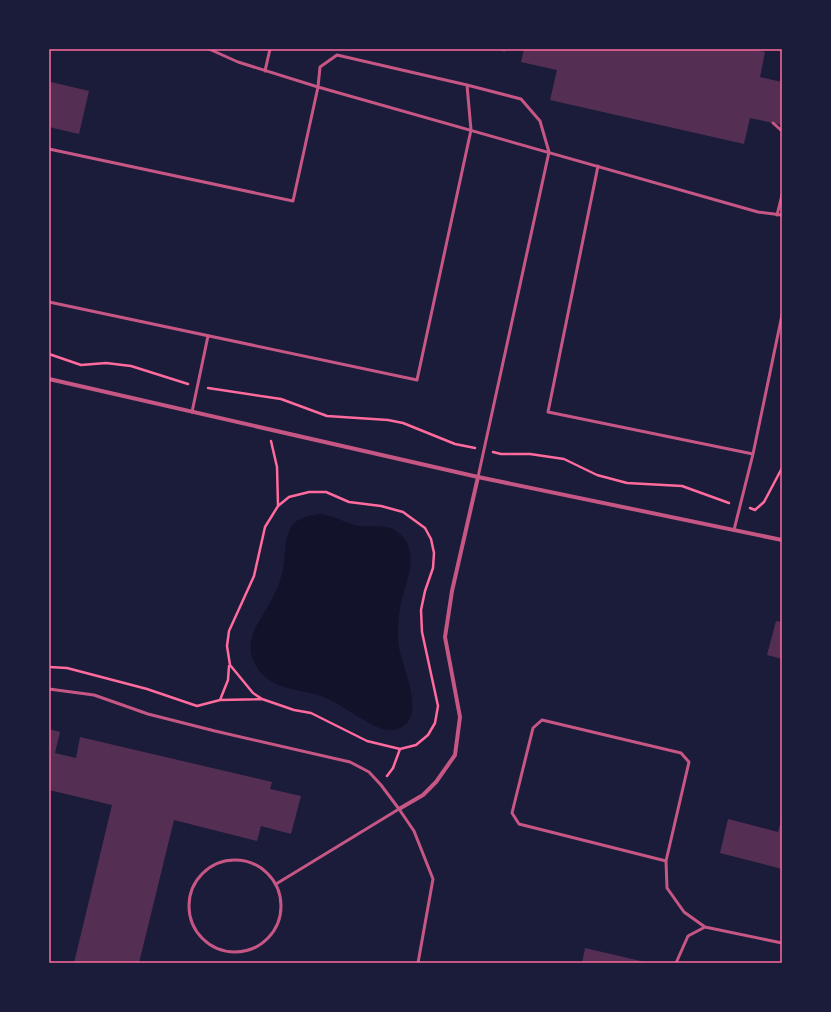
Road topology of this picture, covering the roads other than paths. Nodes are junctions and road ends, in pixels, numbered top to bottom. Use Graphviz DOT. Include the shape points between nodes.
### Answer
graph roads {
  1 [pos="209,49"];
  2 [pos="270,49"];
  3 [pos="265,71"];
  4 [pos="467,85"];
  5 [pos="318,87"];
  6 [pos="773,123"];
  7 [pos="471,130"];
  8 [pos="782,131"];
  9 [pos="49,149"];
  10 [pos="549,152"];
  11 [pos="598,166"];
  12 [pos="782,195"];
  13 [pos="777,214"];
  14 [pos="782,215"];
  15 [pos="49,302"];
  16 [pos="782,316"];
  17 [pos="208,336"];
  18 [pos="49,379"];
  19 [pos="192,412"];
  20 [pos="753,454"];
  21 [pos="478,477"];
  22 [pos="734,530"];
  23 [pos="782,540"];
  24 [pos="49,689"];
  25 [pos="399,808"];
  26 [pos="666,861"];
  27 [pos="276,884"];
  28 [pos="705,927"];
  29 [pos="782,943"];
  30 [pos="418,963"];
  31 [pos="676,963"];
  1 -- 3 [label="lane"];
  2 -- 3 [label="lane"];
  3 -- 5 [label="lane"];
  4 -- 5 [label="lane" via="337,55 320,67"];
  4 -- 7 [label="lane"];
  4 -- 10 [label="lane" via="521,100 540,121"];
  5 -- 7 [label="lane"];
  5 -- 9 [label="lane" via="293,201"];
  6 -- 8 [label="lane"];
  7 -- 10 [label="lane"];
  7 -- 17 [label="lane" via="417,380"];
  10 -- 11 [label="lane"];
  10 -- 21 [label="lane"];
  11 -- 13 [label="lane" via="758,212"];
  11 -- 20 [label="lane" via="548,412"];
  12 -- 13 [label="lane"];
  13 -- 14 [label="lane"];
  15 -- 17 [label="lane"];
  16 -- 20 [label="lane"];
  17 -- 19 [label="lane"];
  18 -- 19 [label="street"];
  19 -- 21 [label="street"];
  20 -- 22 [label="lane"];
  21 -- 22 [label="street"];
  21 -- 25 [label="street" via="452,591 445,637 460,717 455,756 436,782"];
  22 -- 23 [label="street"];
  24 -- 25 [label="lane" via="94,695 148,714 350,762 369,772"];
  25 -- 27 [label="lane"];
  25 -- 30 [label="lane" via="414,831 433,878"];
  26 -- 26 [label="lane" via="519,824 512,813 533,728 542,720 681,753 689,762"];
  26 -- 28 [label="lane" via="667,888 684,912"];
  27 -- 27 [label="lane" via="267,871 253,863 238,859 222,861 208,868 197,879 190,893 189,909 193,924 201,937 212,946 226,951 241,952 255,948 272,933 281,913 281,898"];
  28 -- 29 [label="lane"];
  28 -- 31 [label="lane" via="688,936"];
}
